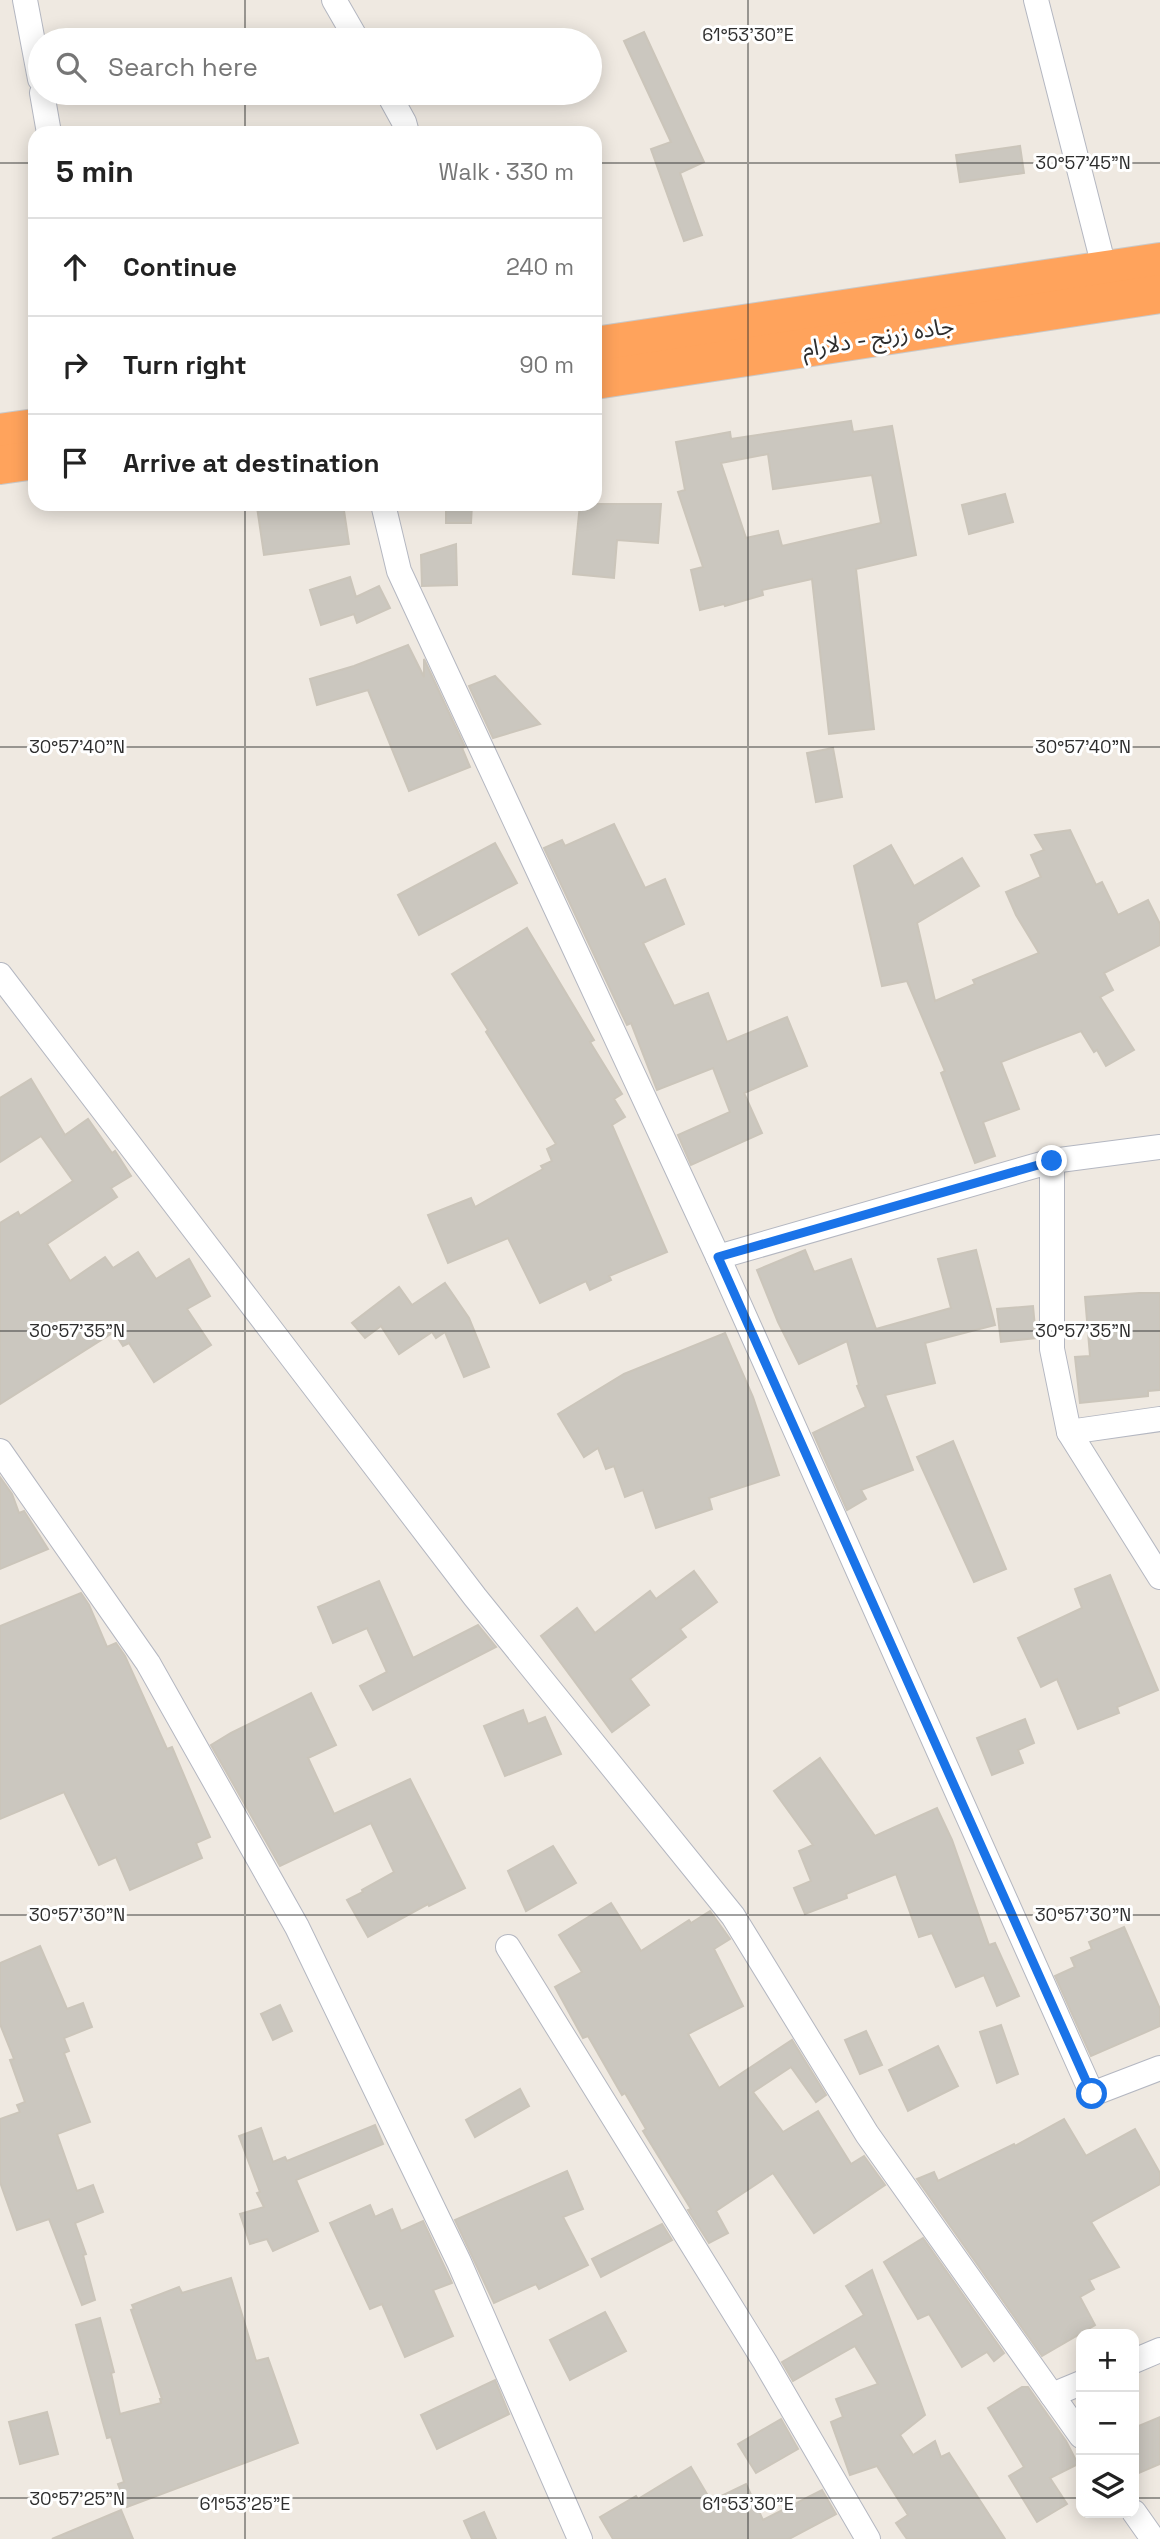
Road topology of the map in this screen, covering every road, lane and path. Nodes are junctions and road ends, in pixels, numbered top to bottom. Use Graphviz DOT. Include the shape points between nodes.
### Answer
graph roads {
  1 [pos="25,0"];
  2 [pos="334,0"];
  3 [pos="1036,0"];
  4 [pos="30,28"];
  5 [pos="350,28"];
  6 [pos="45,105"];
  7 [pos="395,105"];
  8 [pos="48,126"];
  9 [pos="405,126"];
  10 [pos="1160,262"];
  11 [pos="1105,271"];
  12 [pos="1160,294"];
  13 [pos="602,345"];
  14 [pos="602,379"];
  15 [pos="28,429"];
  16 [pos="0,433"];
  17 [pos="28,461"];
  18 [pos="0,465"];
  19 [pos="385,511"];
  20 [pos="0,975"];
  21 [pos="1160,1147"];
  22 [pos="1052,1161"];
  23 [pos="718,1257"];
  24 [pos="1160,1419"];
  25 [pos="1069,1432"];
  26 [pos="0,1451"];
  27 [pos="1160,1577"];
  28 [pos="508,1947"];
  29 [pos="1160,2068"];
  30 [pos="1160,2350"];
  31 [pos="1139,2359"];
  32 [pos="1076,2385"];
  33 [pos="1052,2395"];
  34 [pos="1076,2429"];
  35 [pos="1138,2518"];
  36 [pos="580,2539"];
  37 [pos="868,2539"];
  38 [pos="1153,2539"];
  1 -- 4 [label="street"];
  2 -- 5 [label="street"];
  3 -- 11 [label="street"];
  6 -- 8 [label="street"];
  7 -- 9 [label="street"];
  10 -- 11 [label="highway, جاده زرنج - دلارام"];
  11 -- 13 [label="highway, جاده زرنج - دلارام"];
  12 -- 14 [label="highway, جاده زرنج - دلارام"];
  15 -- 16 [label="highway"];
  17 -- 18 [label="highway"];
  19 -- 23 [label="street" via="399,571"];
  20 -- 33 [label="street" via="475,1597 733,1916 867,2134"];
  21 -- 22 [label="street"];
  22 -- 23 [label="street"];
  22 -- 25 [label="street" via="1052,1349"];
  23 -- 29 [label="street" via="1092,2094"];
  24 -- 25 [label="street"];
  25 -- 27 [label="street"];
  26 -- 36 [label="street" via="148,1663 297,1927 459,2262"];
  28 -- 37 [label="street" via="765,2362"];
  30 -- 31 [label="street"];
  32 -- 33 [label="street"];
  33 -- 34 [label="street"];
  35 -- 38 [label="street"];
}
